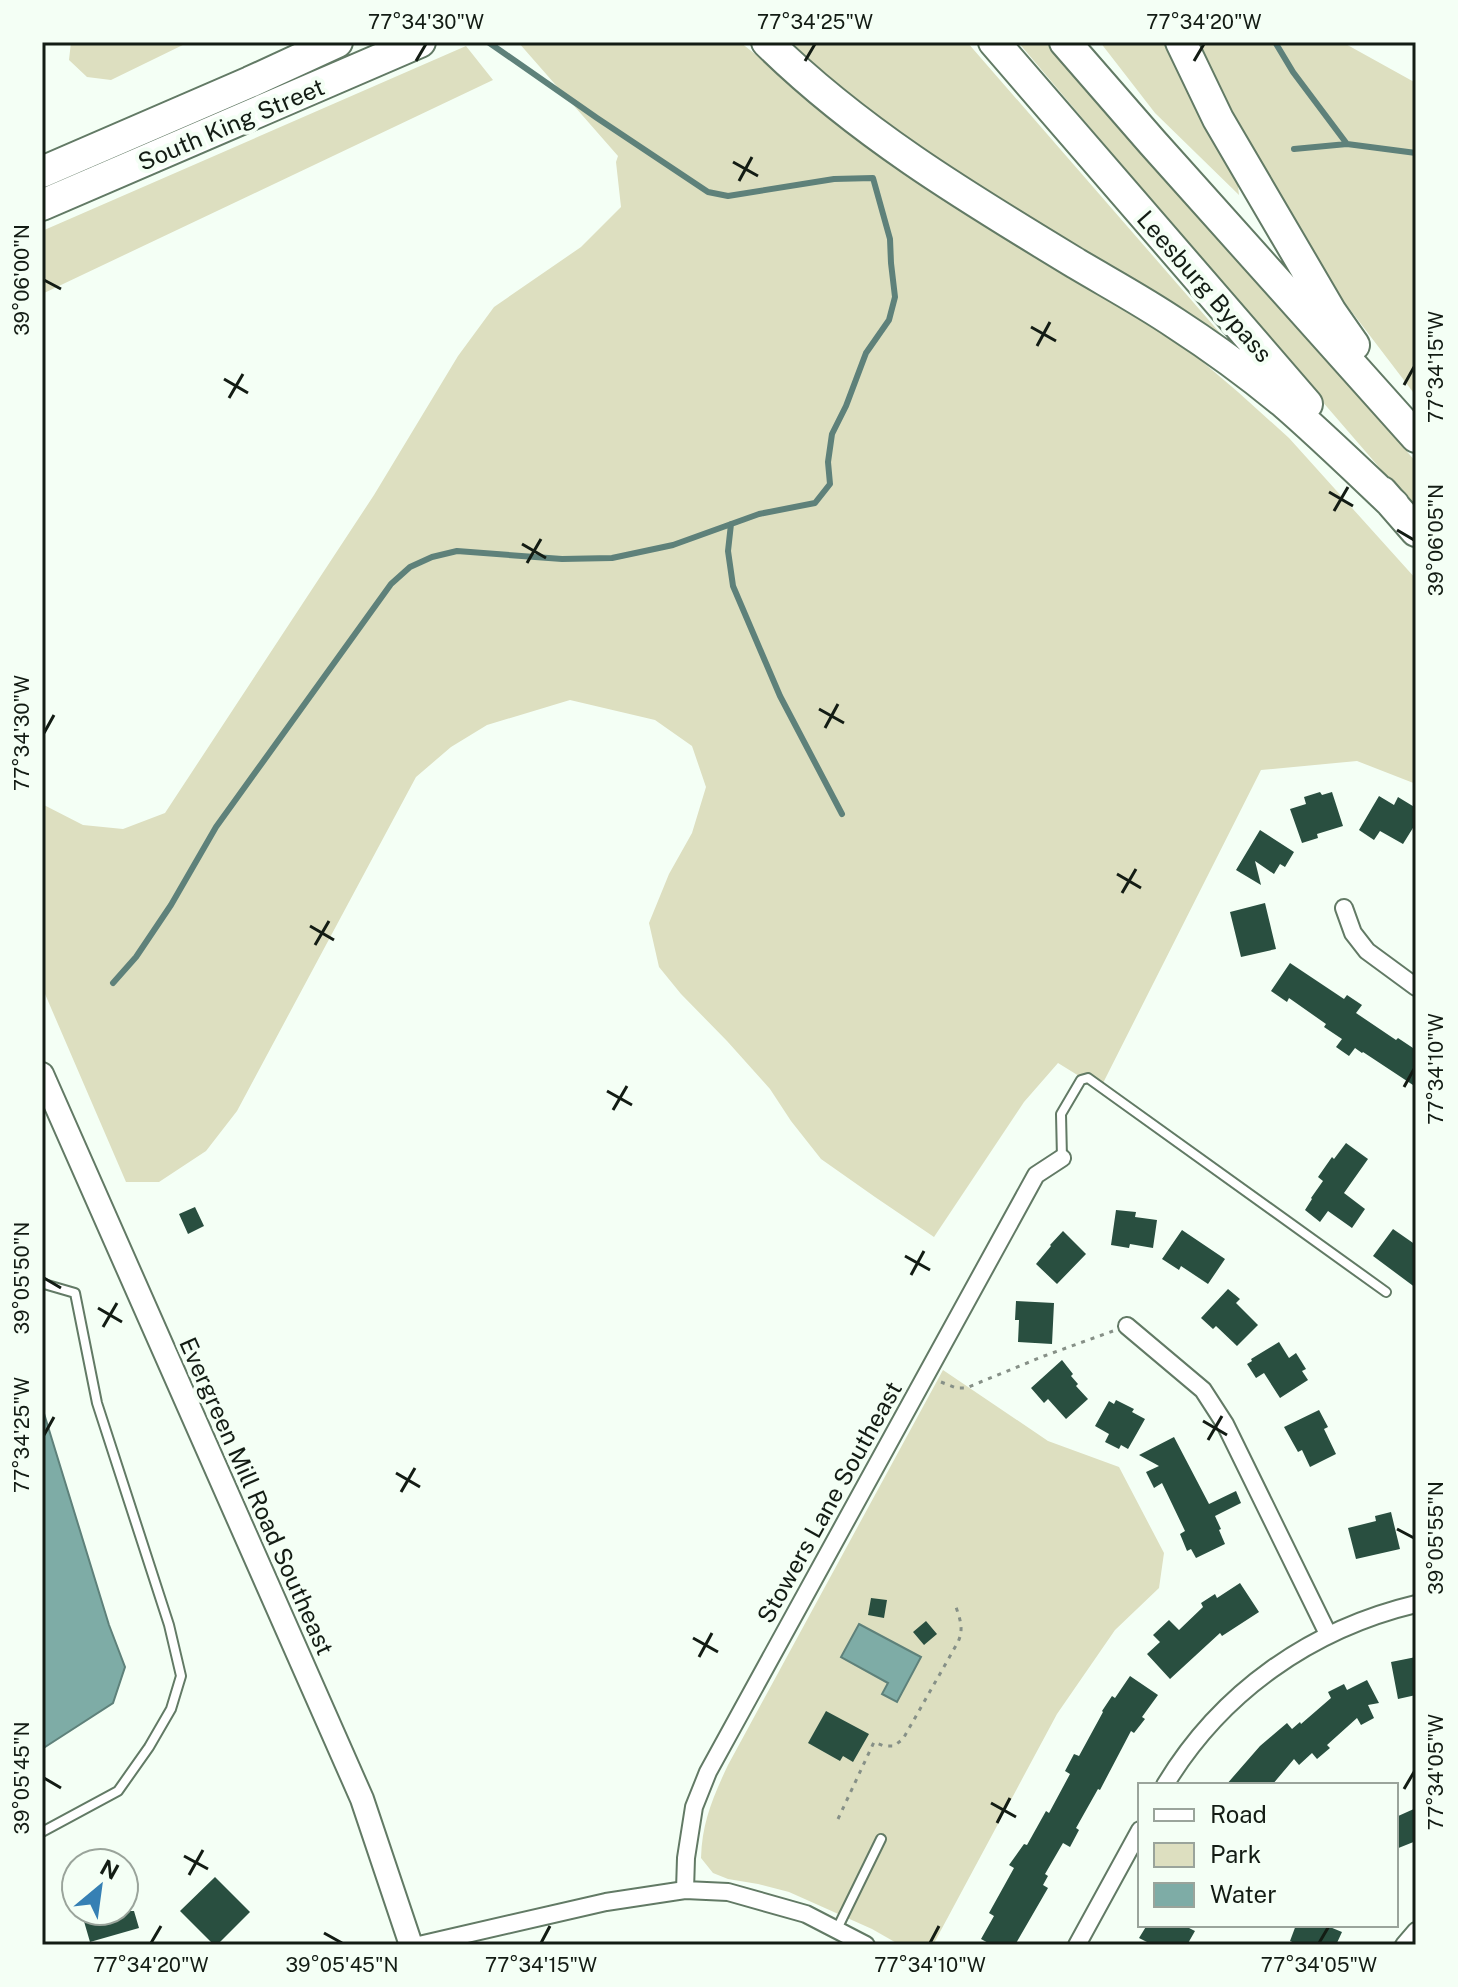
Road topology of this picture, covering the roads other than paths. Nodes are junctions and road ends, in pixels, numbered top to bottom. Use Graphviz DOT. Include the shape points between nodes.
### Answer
graph roads {
  1 [pos="337,42"];
  2 [pos="420,42"];
  3 [pos="767,42"];
  4 [pos="994,42"];
  5 [pos="1065,42"];
  6 [pos="1181,42"];
  7 [pos="42,172"];
  8 [pos="42,205"];
  9 [pos="1416,431"];
  10 [pos="1416,437"];
  11 [pos="1394,505"];
  12 [pos="1416,531"];
  13 [pos="1344,908"];
  14 [pos="1416,987"];
  15 [pos="42,1074"];
  16 [pos="1062,1158"];
  17 [pos="44,1284"];
  18 [pos="1386,1292"];
  19 [pos="1127,1326"];
  20 [pos="1416,1604"];
  21 [pos="1328,1634"];
  22 [pos="1166,1783"];
  23 [pos="42,1832"];
  24 [pos="1138,1834"];
  25 [pos="881,1839"];
  26 [pos="685,1890"];
  27 [pos="837,1929"];
  28 [pos="1416,1931"];
  29 [pos="411,1945"];
  30 [pos="419,1945"];
  31 [pos="866,1945"];
  32 [pos="1077,1945"];
  33 [pos="1404,1945"];
  1 -- 7 [label="highway, South King Street"];
  2 -- 8 [label="highway, South King Street"];
  3 -- 11 [label="highway" via="889,145 1232,363"];
  4 -- 11 [label="highway, Leesburg Bypass"];
  5 -- 10 [label="highway"];
  6 -- 9 [label="highway" via="1218,119 1331,312"];
  11 -- 12 [label="highway, Leesburg Bypass"];
  13 -- 14 [label="street" via="1367,951"];
  15 -- 29 [label="main road, Evergreen Mill Road Southeast" via="362,1799"];
  16 -- 18 [label="lane" via="1061,1114 1081,1080 1088,1078"];
  16 -- 26 [label="street, Stowers Lane Southeast" via="1036,1175 708,1772 694,1807"];
  17 -- 23 [label="lane" via="75,1293 97,1403 181,1676 171,1709 118,1791"];
  19 -- 21 [label="street" via="1203,1390 1225,1424"];
  20 -- 21 [label="street"];
  21 -- 22 [label="street" via="1291,1654 1227,1705"];
  24 -- 32 [label="street"];
  25 -- 27 [label="lane"];
  26 -- 27 [label="street" via="728,1892 806,1914"];
  26 -- 30 [label="street" via="606,1902"];
  27 -- 31 [label="street"];
  28 -- 33 [label="street"];
}
